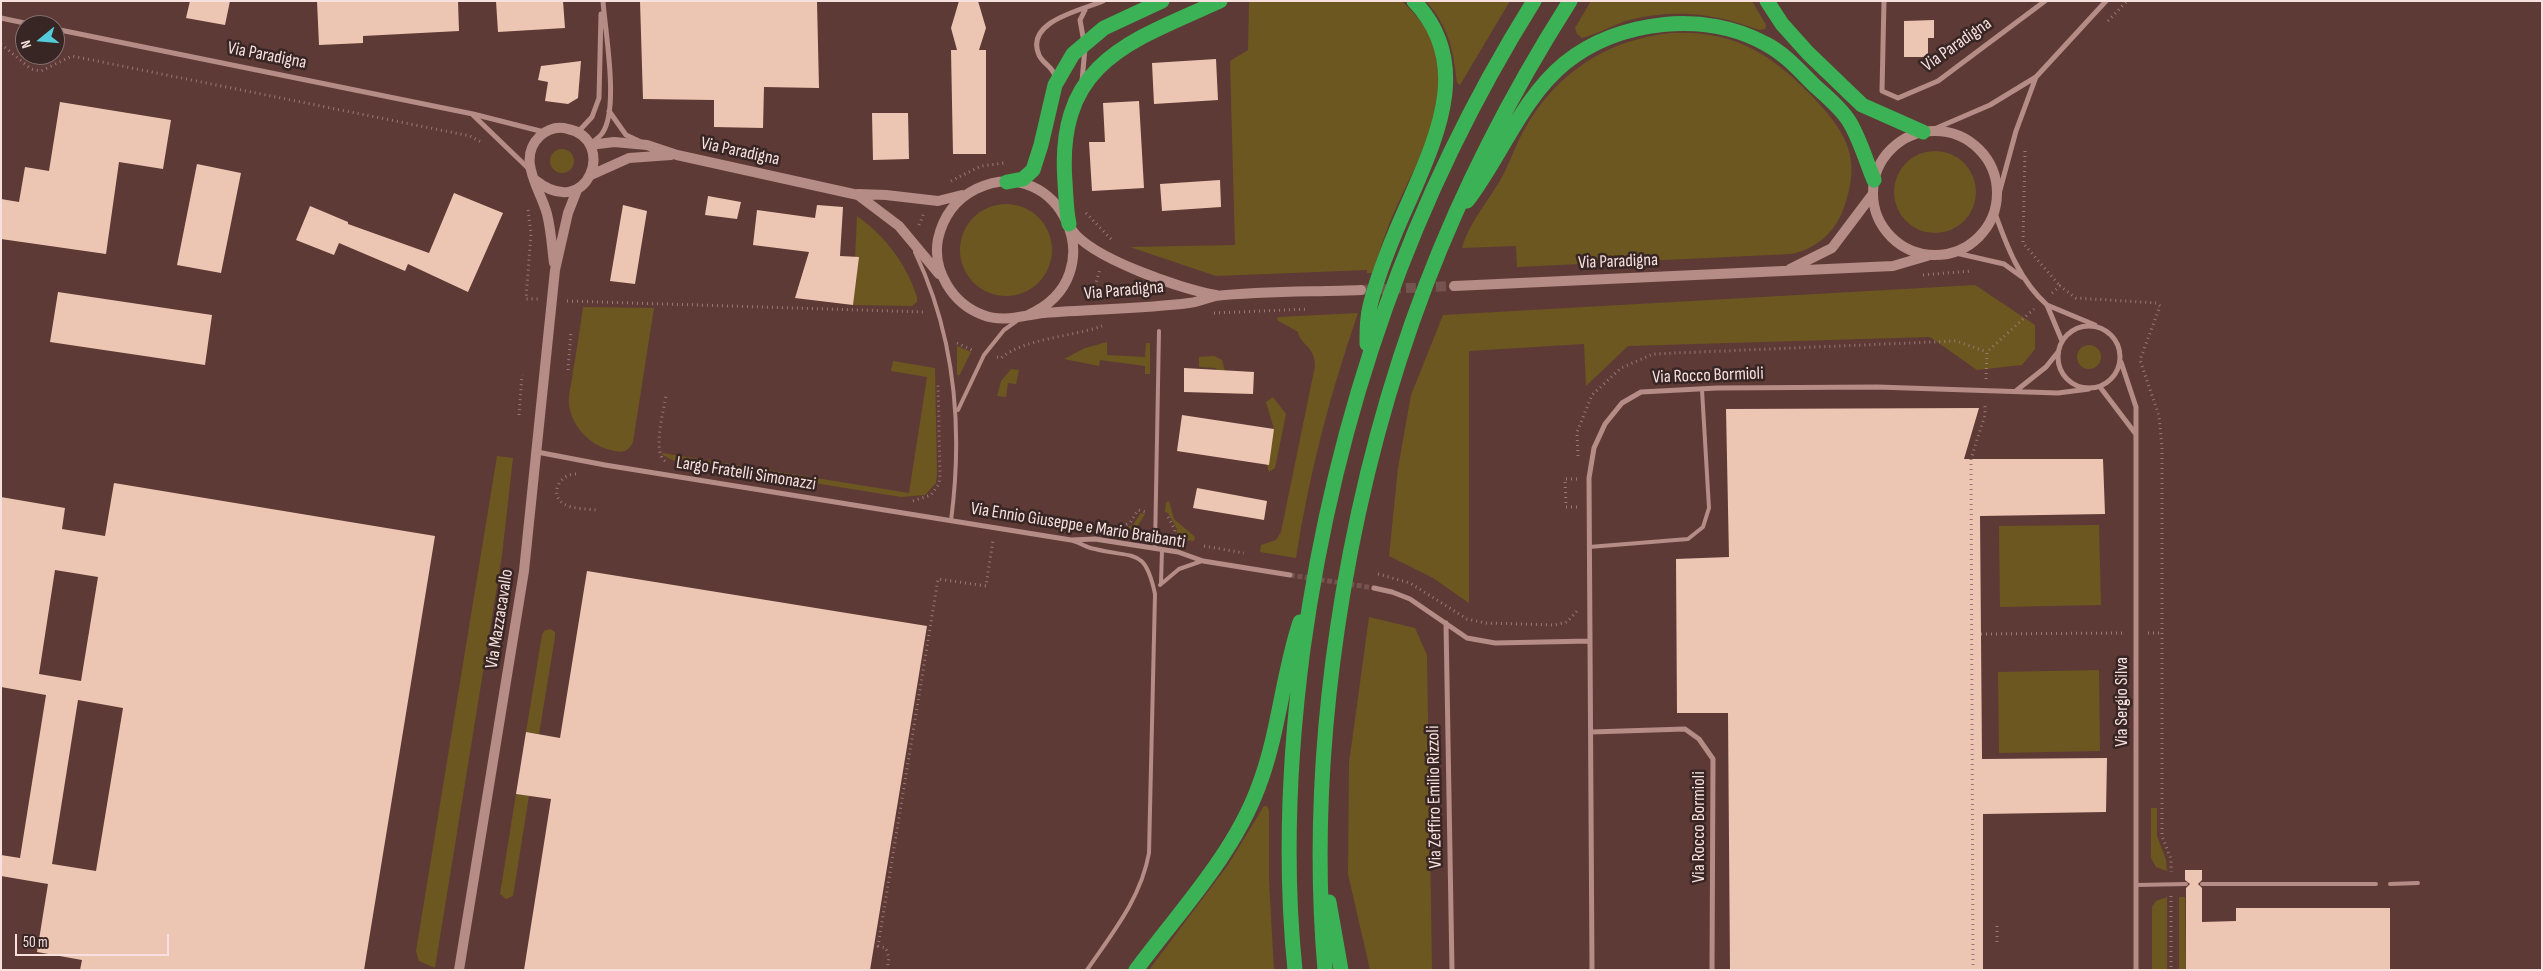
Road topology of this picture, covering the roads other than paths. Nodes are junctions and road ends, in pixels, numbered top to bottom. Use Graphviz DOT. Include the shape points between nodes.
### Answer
graph roads {
  1 [pos="602,1"];
  2 [pos="1103,1"];
  3 [pos="1162,1"];
  4 [pos="1220,1"];
  5 [pos="1414,1"];
  6 [pos="1534,1"];
  7 [pos="1570,1"];
  8 [pos="1767,1"];
  9 [pos="1884,1"];
  10 [pos="2045,1"];
  11 [pos="2106,1"];
  12 [pos="1088,8"];
  13 [pos="1,18"];
  14 [pos="15,21"];
  15 [pos="65,31"];
  16 [pos="1084,42"];
  17 [pos="2036,77"];
  18 [pos="1055,85"];
  19 [pos="1077,98"];
  20 [pos="610,110"];
  21 [pos="473,114"];
  22 [pos="1927,131"];
  23 [pos="545,132"];
  24 [pos="578,132"];
  25 [pos="590,145"];
  26 [pos="647,145"];
  27 [pos="677,155"];
  28 [pos="530,169"];
  29 [pos="591,175"];
  30 [pos="535,180"];
  31 [pos="1007,182"];
  32 [pos="1873,188"];
  33 [pos="577,190"];
  34 [pos="974,190"];
  35 [pos="854,194"];
  36 [pos="1997,201"];
  37 [pos="1995,213"];
  38 [pos="1069,224"];
  39 [pos="903,230"];
  40 [pos="1444,236"];
  41 [pos="1956,252"];
  42 [pos="1927,256"];
  43 [pos="555,270"];
  44 [pos="1783,271"];
  45 [pos="2022,277"];
  46 [pos="1454,286"];
  47 [pos="948,287"];
  48 [pos="1361,290"];
  49 [pos="1222,296"];
  50 [pos="2047,305"];
  51 [pos="1376,312"];
  52 [pos="1028,315"];
  53 [pos="2098,326"];
  54 [pos="1159,331"];
  55 [pos="2062,341"];
  56 [pos="2058,352"];
  57 [pos="2121,362"];
  58 [pos="2100,387"];
  59 [pos="2090,389"];
  60 [pos="1702,390"];
  61 [pos="2016,391"];
  62 [pos="957,415"];
  63 [pos="2135,434"];
  64 [pos="537,452"];
  65 [pos="951,521"];
  66 [pos="1071,540"];
  67 [pos="1155,548"];
  68 [pos="1589,548"];
  69 [pos="1162,550"];
  70 [pos="1203,561"];
  71 [pos="1290,575"];
  72 [pos="1314,579"];
  73 [pos="1160,585"];
  74 [pos="1374,588"];
  75 [pos="1156,594"];
  76 [pos="1446,623"];
  77 [pos="1590,641"];
  78 [pos="1592,732"];
  79 [pos="1319,836"];
  80 [pos="2418,883"];
  81 [pos="2186,884"];
  82 [pos="2202,884"];
  83 [pos="2376,884"];
  84 [pos="2390,884"];
  85 [pos="2136,885"];
  86 [pos="460,970"];
  87 [pos="1087,970"];
  88 [pos="1136,970"];
  89 [pos="1295,970"];
  90 [pos="1325,970"];
  91 [pos="1341,970"];
  92 [pos="1452,970"];
  93 [pos="1592,970"];
  94 [pos="1712,970"];
  95 [pos="2136,970"];
  1 -- 20 [label="street"];
  1 -- 24 [label="street" via="599,98 592,117"];
  2 -- 12 [label="street"];
  3 -- 16 [label="highway" via="1115,22"];
  4 -- 19 [label="highway" via="1116,52 1092,74"];
  5 -- 51 [label="highway" via="1432,25 1442,48 1445,96 1436,136 1381,272"];
  6 -- 51 [label="highway" via="1466,121 1398,272"];
  7 -- 40 [label="highway" via="1502,116"];
  8 -- 22 [label="highway" via="1808,53 1862,105"];
  9 -- 10 [label="street, Via Paradigna" via="1882,91 1898,98 1938,81"];
  11 -- 17 [label="street, Via Paradigna"];
  12 -- 16 [label="street" via="1080,20"];
  12 -- 18 [label="street" via="1060,17 1039,35 1039,55 1054,72"];
  13 -- 14 [label="street"];
  15 -- 21 [label="street, Via Paradigna"];
  16 -- 18 [label="highway" via="1065,64"];
  16 -- 19 [label="street" via="1083,79"];
  17 -- 22 [label="street, Via Paradigna" via="1990,105"];
  17 -- 36 [label="street, Via Paradigna" via="2016,130"];
  18 -- 31 [label="highway" via="1033,170 1023,179"];
  19 -- 38 [label="highway" via="1064,143"];
  20 -- 25 [label="street" via="604,131"];
  20 -- 26 [label="street, Via Paradigna" via="626,135"];
  21 -- 23 [label="street, Via Paradigna"];
  21 -- 28 [label="street"];
  22 -- 32 [label="street, Via Paradigna" via="1894,146 1883,158"];
  22 -- 36 [label="street, Via Paradigna" via="1954,133 1973,143 1988,159 1996,179"];
  23 -- 24 [label="street, Via Paradigna" via="565,128"];
  23 -- 28 [label="street" via="534,142 529,156"];
  24 -- 25 [label="street"];
  25 -- 26 [label="street, Via Paradigna" via="614,142"];
  25 -- 29 [label="street" via="594,158"];
  26 -- 27 [label="street, Via Paradigna"];
  27 -- 29 [label="street, Via Paradigna" via="629,158"];
  27 -- 35 [label="street, Via Paradigna"];
  28 -- 30 [label="street"];
  29 -- 33 [label="street, Via Paradigna"];
  30 -- 33 [label="street" via="548,191 561,194"];
  30 -- 43 [label="street, Via Mazzacavallo" via="547,213"];
  31 -- 34 [label="street, Via Paradigna"];
  31 -- 38 [label="street, Via Paradigna" via="1024,184 1039,191 1057,205"];
  32 -- 40 [label="highway" via="1846,117 1780,53 1753,37 1728,29 1689,24 1658,25 1597,43 1556,71 1534,98"];
  32 -- 42 [label="street, Via Paradigna" via="1877,217 1889,236 1906,249"];
  32 -- 44 [label="street, Via Paradigna" via="1832,248"];
  33 -- 43 [label="street, Via Mazzacavallo" via="568,213"];
  34 -- 35 [label="street, Via Paradigna" via="938,201"];
  34 -- 47 [label="street, Via Paradigna" via="956,203 940,232 937,255"];
  35 -- 39 [label="street, Via Paradigna" via="867,200"];
  36 -- 37 [label="street, Via Paradigna"];
  37 -- 41 [label="street, Via Paradigna" via="1979,237"];
  37 -- 45 [label="street"];
  38 -- 49 [label="street, Via Paradigna" via="1082,242 1105,256 1167,281"];
  38 -- 52 [label="street, Via Paradigna" via="1074,251 1068,279 1048,305"];
  39 -- 47 [label="street, Via Paradigna"];
  39 -- 62 [label="lane" via="923,269 940,315"];
  40 -- 79 [label="highway" via="1390,383 1372,449 1343,595 1325,722"];
  41 -- 42 [label="street, Via Paradigna"];
  41 -- 45 [label="street" via="2004,264"];
  42 -- 44 [label="street, Via Paradigna" via="1893,266"];
  43 -- 64 [label="street, Via Mazzacavallo"];
  44 -- 46 [label="street, Via Paradigna"];
  45 -- 50 [label="street"];
  47 -- 52 [label="street, Via Paradigna" via="963,304 983,315 1006,319"];
  48 -- 49 [label="street, Via Paradigna"];
  49 -- 52 [label="street, Via Paradigna" via="1188,303"];
  50 -- 53 [label="street"];
  50 -- 55 [label="street"];
  51 -- 72 [label="highway" via="1340,453"];
  52 -- 62 [label="lane" via="1004,330 984,355"];
  53 -- 55 [label="street" via="2078,327"];
  53 -- 57 [label="street" via="2116,340"];
  54 -- 67 [label="lane"];
  55 -- 56 [label="street"];
  56 -- 59 [label="street" via="2058,363 2069,382"];
  56 -- 61 [label="street" via="2046,367"];
  57 -- 58 [label="street" via="2110,381"];
  57 -- 63 [label="street, Via Sergio Silva" via="2136,407"];
  58 -- 59 [label="street"];
  58 -- 63 [label="street"];
  59 -- 61 [label="street, Via Rocco Bormioli" via="2058,393"];
  60 -- 61 [label="street, Via Rocco Bormioli" via="1877,387"];
  60 -- 68 [label="street, Via Rocco Bormioli" via="1642,392 1622,403 1606,424 1594,448 1589,478"];
  60 -- 68 [label="lane" via="1709,508 1703,527 1688,539"];
  62 -- 65 [label="lane"];
  63 -- 85 [label="street, Via Sergio Silva"];
  64 -- 65 [label="street, Largo Fratelli Simonazzi"];
  64 -- 86 [label="street, Via Mazzacavallo" via="524,570"];
  65 -- 66 [label="street, Via Ennio Giuseppe e Mario Braibanti"];
  66 -- 67 [label="street, Via Ennio Giuseppe e Mario Braibanti" via="1095,539"];
  66 -- 75 [label="lane" via="1094,549 1139,558 1148,568"];
  67 -- 69 [label="street, Via Ennio Giuseppe e Mario Braibanti"];
  68 -- 77 [label="street, Via Rocco Bormioli"];
  69 -- 70 [label="street, Via Ennio Giuseppe e Mario Braibanti"];
  69 -- 73 [label="lane"];
  70 -- 71 [label="street, Via Ennio Giuseppe e Mario Braibanti"];
  70 -- 73 [label="lane" via="1179,569"];
  72 -- 88 [label="highway" via="1293,644 1263,774 1250,809 1218,860"];
  72 -- 89 [label="highway" via="1290,789 1289,882"];
  73 -- 75 [label="lane"];
  74 -- 76 [label="street" via="1410,599"];
  75 -- 87 [label="lane" via="1149,852 1132,905"];
  76 -- 77 [label="street" via="1467,638 1494,643"];
  76 -- 92 [label="street, Via Zeffiro Emilio Rizzoli"];
  77 -- 78 [label="street, Via Rocco Bormioli"];
  78 -- 93 [label="street, Via Rocco Bormioli"];
  78 -- 94 [label="street, Via Rocco Bormioli" via="1685,730 1700,739 1713,759"];
  79 -- 90 [label="highway"];
  79 -- 91 [label="highway"];
  80 -- 84 [label="lane"];
  81 -- 85 [label="lane"];
  82 -- 83 [label="lane"];
  85 -- 95 [label="street, Via Sergio Silva"];
}
